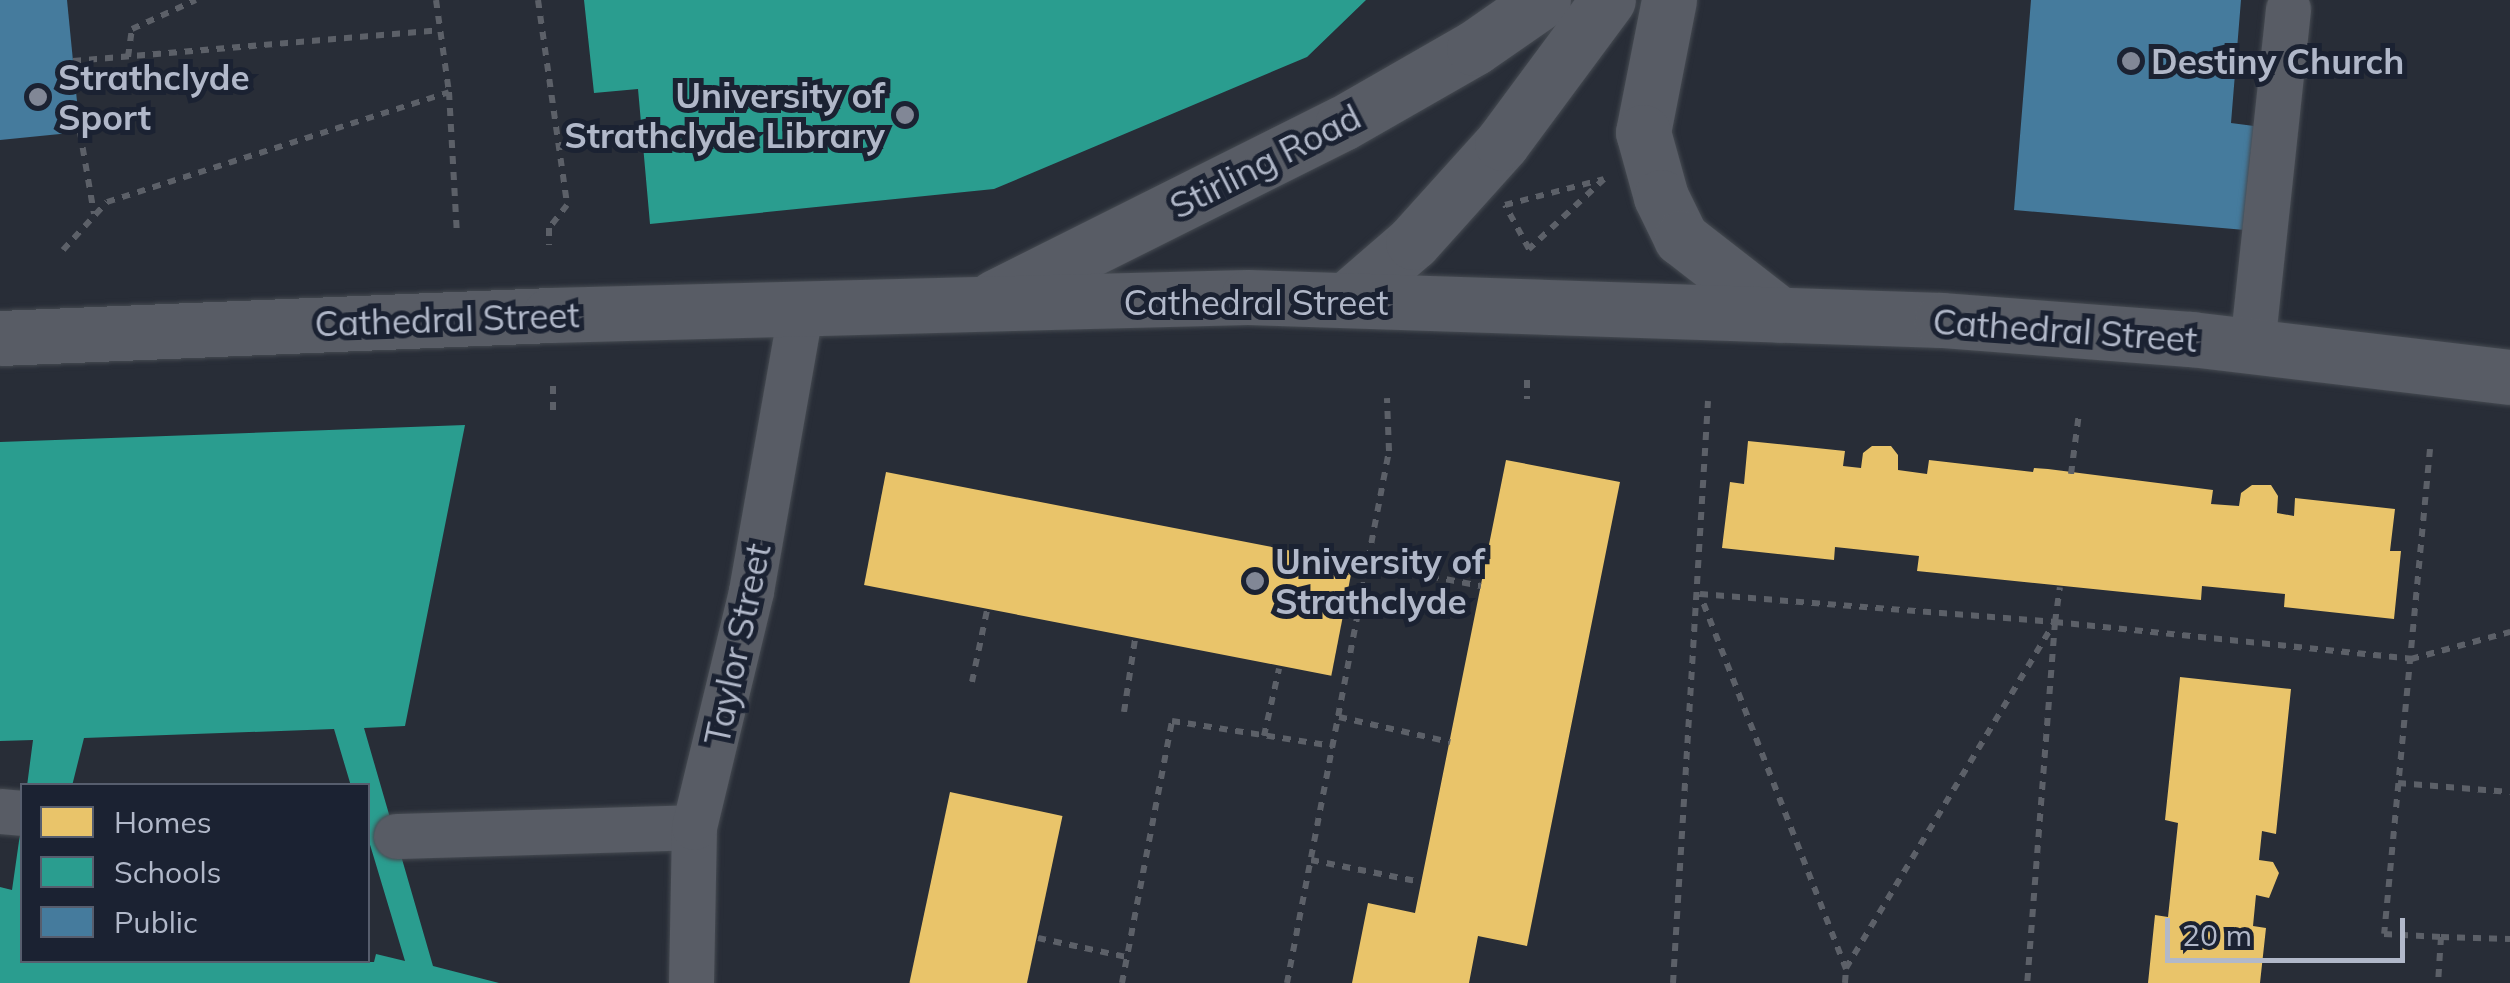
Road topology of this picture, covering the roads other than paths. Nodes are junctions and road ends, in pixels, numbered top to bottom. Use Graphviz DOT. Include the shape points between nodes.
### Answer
graph roads {
  1 [pos="1543,0"];
  2 [pos="1608,0"];
  3 [pos="1669,0"];
  4 [pos="2288,9"];
  5 [pos="1346,300"];
  6 [pos="978,305"];
  7 [pos="801,307"];
  8 [pos="1780,315"];
  9 [pos="0,338"];
  10 [pos="2252,346"];
  11 [pos="2510,377"];
  12 [pos="694,827"];
  13 [pos="396,836"];
  14 [pos="691,983"];
  1 -- 6 [label="street, Stirling Road" via="1344,123"];
  2 -- 5 [label="street" via="1502,143 1413,242"];
  3 -- 8 [label="street" via="1643,132 1661,197 1681,238"];
  4 -- 10 [label="lane"];
  5 -- 6 [label="street, Cathedral Street"];
  5 -- 8 [label="street, Cathedral Street"];
  6 -- 7 [label="street, Cathedral Street"];
  7 -- 9 [label="street, Cathedral Street"];
  7 -- 12 [label="lane, Taylor Street" via="752,591"];
  8 -- 10 [label="street, Cathedral Street" via="1942,320"];
  10 -- 11 [label="street, Cathedral Street"];
  12 -- 13 [label="lane"];
  12 -- 14 [label="lane, Taylor Street"];
}
